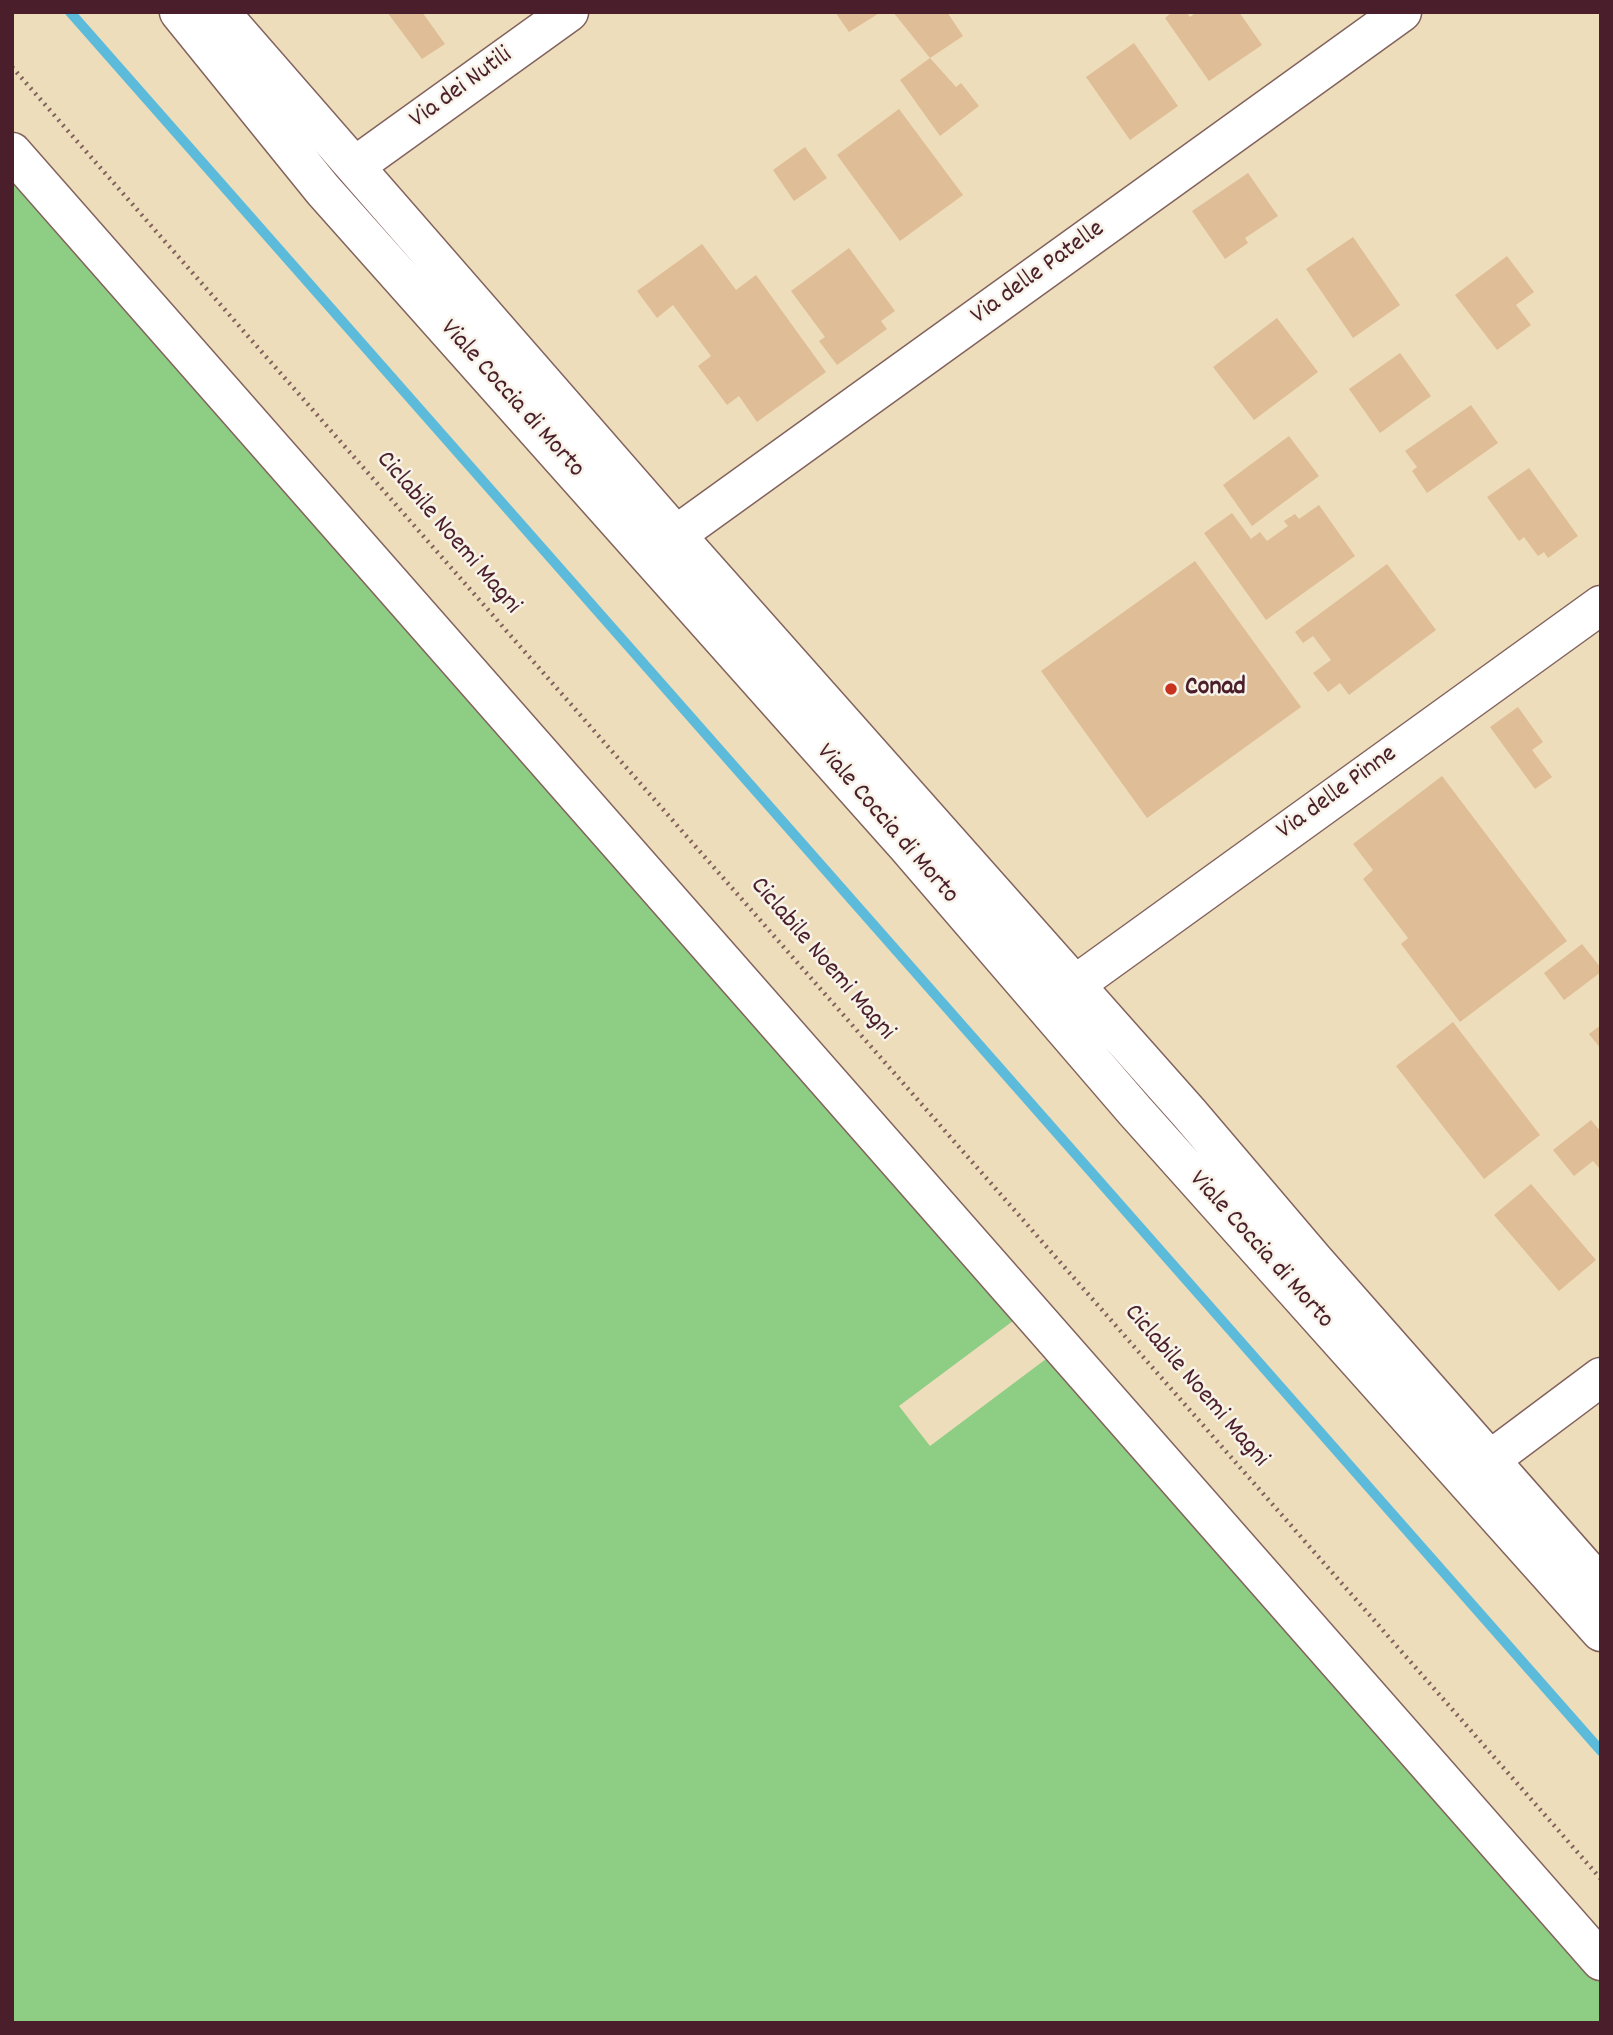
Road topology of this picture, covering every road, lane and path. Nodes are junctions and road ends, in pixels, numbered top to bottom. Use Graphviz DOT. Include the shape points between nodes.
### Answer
graph roads {
  1 [pos="178,12"];
  2 [pos="569,12"];
  3 [pos="1402,12"];
  4 [pos="224,14"];
  5 [pos="12,67"];
  6 [pos="12,152"];
  7 [pos="355,166"];
  8 [pos="676,535"];
  9 [pos="1601,605"];
  10 [pos="1076,984"];
  11 [pos="1601,1377"];
  12 [pos="1490,1460"];
  13 [pos="1601,1586"];
  14 [pos="1601,1632"];
  15 [pos="1601,1879"];
  16 [pos="1601,1961"];
  1 -- 14 [label="street, Viale Coccia di Morto" via="323,190"];
  2 -- 7 [label="street, Via dei Nutili"];
  3 -- 8 [label="street, Via delle Patelle"];
  4 -- 7 [label="street, Viale Coccia di Morto"];
  5 -- 15 [label="path, Ciclabile Noemi Magni"];
  6 -- 16 [label="street"];
  7 -- 8 [label="street, Viale Coccia di Morto"];
  8 -- 10 [label="street, Viale Coccia di Morto"];
  9 -- 10 [label="street, Via delle Pinne"];
  10 -- 12 [label="street, Viale Coccia di Morto"];
  11 -- 12 [label="street"];
  12 -- 13 [label="street, Viale Coccia di Morto"];
}
